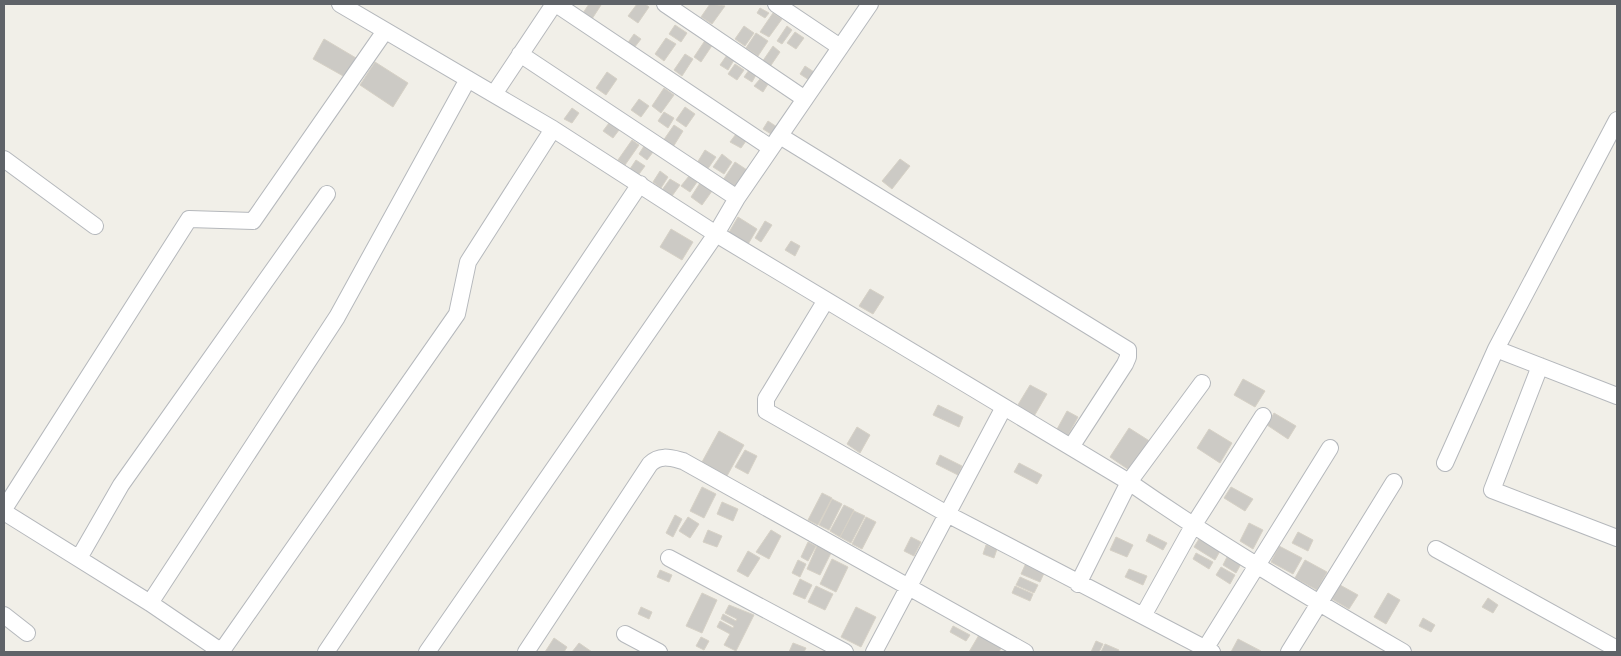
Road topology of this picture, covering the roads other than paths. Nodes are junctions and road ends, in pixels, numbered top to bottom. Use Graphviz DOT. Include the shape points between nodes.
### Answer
graph roads {
  1 [pos="340,4"];
  2 [pos="555,4"];
  3 [pos="665,4"];
  4 [pos="776,4"];
  5 [pos="870,4"];
  6 [pos="385,30"];
  7 [pos="840,47"];
  8 [pos="520,54"];
  9 [pos="468,79"];
  10 [pos="494,94"];
  11 [pos="805,99"];
  12 [pos="1617,120"];
  13 [pos="553,129"];
  14 [pos="775,142"];
  15 [pos="4,159"];
  16 [pos="640,184"];
  17 [pos="327,194"];
  18 [pos="737,198"];
  19 [pos="95,226"];
  20 [pos="716,234"];
  21 [pos="826,300"];
  22 [pos="1496,349"];
  23 [pos="1540,366"];
  24 [pos="1202,383"];
  25 [pos="1617,396"];
  26 [pos="1004,407"];
  27 [pos="1263,416"];
  28 [pos="1071,447"];
  29 [pos="1330,448"];
  30 [pos="1445,463"];
  31 [pos="1129,482"];
  32 [pos="1394,482"];
  33 [pos="4,510"];
  34 [pos="947,514"];
  35 [pos="1192,526"];
  36 [pos="1617,538"];
  37 [pos="1436,549"];
  38 [pos="79,558"];
  39 [pos="669,558"];
  40 [pos="1256,566"];
  41 [pos="1078,584"];
  42 [pos="907,587"];
  43 [pos="150,602"];
  44 [pos="1317,603"];
  45 [pos="4,615"];
  46 [pos="1143,616"];
  47 [pos="27,633"];
  48 [pos="625,634"];
  49 [pos="1198,649"];
  50 [pos="1617,649"];
  51 [pos="221,652"];
  52 [pos="326,652"];
  53 [pos="427,652"];
  54 [pos="526,652"];
  55 [pos="659,652"];
  56 [pos="845,652"];
  57 [pos="874,652"];
  58 [pos="1025,652"];
  59 [pos="1289,652"];
  60 [pos="1403,652"];
  1 -- 6 [label="street"];
  2 -- 8 [label="street"];
  2 -- 14 [label="street"];
  3 -- 11 [label="street"];
  4 -- 7 [label="street"];
  5 -- 7 [label="street"];
  6 -- 9 [label="street"];
  6 -- 33 [label="street" via="253,221 189,219"];
  7 -- 11 [label="street"];
  8 -- 10 [label="street"];
  8 -- 18 [label="street"];
  9 -- 10 [label="street"];
  9 -- 43 [label="street" via="337,317"];
  10 -- 13 [label="street"];
  11 -- 14 [label="street"];
  12 -- 22 [label="street"];
  13 -- 16 [label="street"];
  13 -- 51 [label="street" via="468,262 457,314"];
  14 -- 18 [label="street"];
  14 -- 28 [label="street" via="1128,350 1125,364"];
  15 -- 19 [label="street"];
  16 -- 20 [label="street"];
  16 -- 52 [label="street"];
  17 -- 38 [label="street" via="121,485"];
  18 -- 20 [label="street"];
  20 -- 21 [label="street"];
  20 -- 53 [label="street"];
  21 -- 26 [label="street"];
  21 -- 34 [label="street" via="766,399 764,408"];
  22 -- 23 [label="street"];
  22 -- 30 [label="street"];
  23 -- 25 [label="street"];
  23 -- 36 [label="street" via="1492,490"];
  24 -- 31 [label="street"];
  26 -- 28 [label="street"];
  26 -- 34 [label="street"];
  27 -- 35 [label="street"];
  28 -- 31 [label="street"];
  29 -- 40 [label="street"];
  31 -- 35 [label="street"];
  31 -- 41 [label="street"];
  32 -- 44 [label="street"];
  33 -- 38 [label="street"];
  34 -- 41 [label="street"];
  34 -- 42 [label="street"];
  35 -- 40 [label="street"];
  35 -- 46 [label="street"];
  37 -- 50 [label="street"];
  38 -- 43 [label="street"];
  39 -- 56 [label="street"];
  40 -- 44 [label="street"];
  40 -- 49 [label="street"];
  41 -- 46 [label="street"];
  42 -- 54 [label="street" via="683,461 663,457 650,464"];
  42 -- 57 [label="street"];
  42 -- 58 [label="street"];
  43 -- 51 [label="street"];
  44 -- 59 [label="street"];
  44 -- 60 [label="street"];
  45 -- 47 [label="street"];
  46 -- 49 [label="street"];
  48 -- 55 [label="street"];
}
